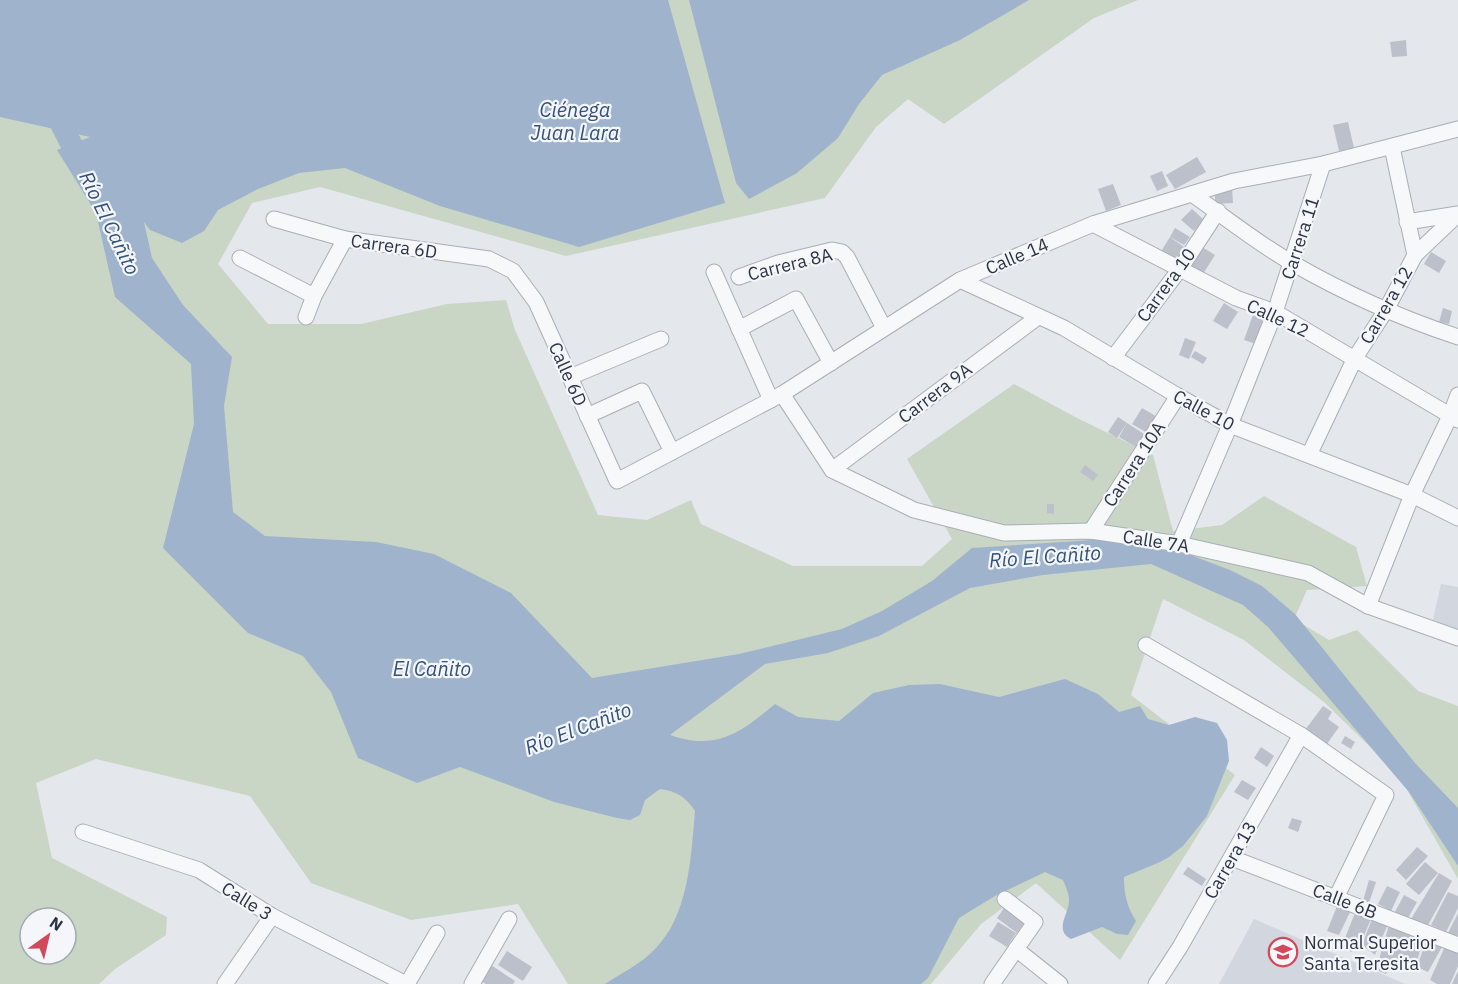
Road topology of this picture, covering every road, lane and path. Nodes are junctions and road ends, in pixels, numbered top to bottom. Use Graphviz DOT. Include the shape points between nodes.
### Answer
graph roads {
  1 [pos="1458,129"];
  2 [pos="1392,147"];
  3 [pos="1323,164"];
  4 [pos="1192,194"];
  5 [pos="1218,212"];
  6 [pos="1457,214"];
  7 [pos="274,219"];
  8 [pos="1407,222"];
  9 [pos="1093,224"];
  10 [pos="345,239"];
  11 [pos="1415,255"];
  12 [pos="240,258"];
  13 [pos="1293,264"];
  14 [pos="1180,268"];
  15 [pos="513,272"];
  16 [pos="714,272"];
  17 [pos="739,277"];
  18 [pos="960,280"];
  19 [pos="314,296"];
  20 [pos="1386,310"];
  21 [pos="1275,312"];
  22 [pos="1038,316"];
  23 [pos="306,317"];
  24 [pos="739,328"];
  25 [pos="885,328"];
  26 [pos="1458,337"];
  27 [pos="661,339"];
  28 [pos="1113,358"];
  29 [pos="1355,358"];
  30 [pos="831,363"];
  31 [pos="570,377"];
  32 [pos="1458,395"];
  33 [pos="1178,396"];
  34 [pos="777,397"];
  35 [pos="587,416"];
  36 [pos="1454,418"];
  37 [pos="1230,425"];
  38 [pos="672,452"];
  39 [pos="1309,455"];
  40 [pos="832,470"];
  41 [pos="617,481"];
  42 [pos="1412,495"];
  43 [pos="1458,518"];
  44 [pos="1091,531"];
  45 [pos="1179,544"];
  46 [pos="1368,606"];
  47 [pos="1458,638"];
  48 [pos="1146,645"];
  49 [pos="1301,735"];
  50 [pos="83,832"];
  51 [pos="1232,858"];
  52 [pos="1336,898"];
  53 [pos="1005,899"];
  54 [pos="272,916"];
  55 [pos="509,919"];
  56 [pos="437,933"];
  57 [pos="1458,945"];
  58 [pos="1016,949"];
  59 [pos="225,984"];
  60 [pos="406,984"];
  61 [pos="472,984"];
  62 [pos="992,984"];
  63 [pos="1060,984"];
  64 [pos="1156,984"];
  1 -- 2 [label="street, Calle 14"];
  2 -- 3 [label="street, Calle 14"];
  2 -- 8 [label="street, Carrera 12"];
  3 -- 4 [label="street, Calle 14" via="1234,181"];
  3 -- 13 [label="street, Carrera 11"];
  4 -- 5 [label="street"];
  4 -- 9 [label="street, Calle 14"];
  5 -- 13 [label="street"];
  5 -- 14 [label="street, Carrera 10"];
  6 -- 8 [label="street"];
  6 -- 11 [label="street"];
  7 -- 10 [label="street, Carrera 6D"];
  8 -- 11 [label="street, Carrera 12"];
  9 -- 14 [label="street, Calle 12"];
  9 -- 18 [label="street, Calle 14"];
  10 -- 15 [label="street, Carrera 6D" via="489,259"];
  10 -- 19 [label="street"];
  11 -- 20 [label="street, Carrera 12"];
  12 -- 19 [label="street"];
  13 -- 20 [label="street"];
  13 -- 21 [label="street, Carrera 11"];
  14 -- 21 [label="street, Calle 12" via="1236,298"];
  14 -- 28 [label="street, Carrera 10"];
  15 -- 31 [label="street, Calle 6D" via="536,302"];
  16 -- 24 [label="street"];
  17 -- 25 [label="street, Carrera 8A" via="810,255 842,252"];
  18 -- 22 [label="street, Calle 10"];
  18 -- 25 [label="street, Calle 14"];
  19 -- 23 [label="street"];
  20 -- 26 [label="street"];
  20 -- 29 [label="street, Carrera 12"];
  21 -- 29 [label="street, Calle 12"];
  21 -- 37 [label="street, Carrera 11"];
  22 -- 28 [label="street, Calle 10"];
  22 -- 40 [label="street, Carrera 9A"];
  24 -- 30 [label="street" via="796,299"];
  24 -- 34 [label="street"];
  25 -- 30 [label="street, Calle 14"];
  27 -- 31 [label="street"];
  28 -- 33 [label="street, Calle 10"];
  29 -- 36 [label="street, Calle 12"];
  29 -- 39 [label="street, Carrera 12"];
  30 -- 34 [label="street, Calle 14"];
  31 -- 35 [label="street, Calle 6D"];
  32 -- 36 [label="street"];
  33 -- 37 [label="street, Calle 10"];
  33 -- 44 [label="street, Carrera 10A"];
  34 -- 38 [label="street, Calle 14"];
  34 -- 40 [label="street"];
  35 -- 38 [label="street" via="642,391"];
  35 -- 41 [label="street, Calle 6D"];
  36 -- 42 [label="street"];
  37 -- 39 [label="street, Calle 10"];
  37 -- 45 [label="street, Carrera 11"];
  38 -- 41 [label="street, Calle 14"];
  39 -- 42 [label="street, Calle 10"];
  40 -- 44 [label="street, Calle 7A" via="914,510 1004,533"];
  42 -- 43 [label="street, Calle 10"];
  42 -- 46 [label="street"];
  44 -- 45 [label="street, Calle 7A"];
  45 -- 46 [label="street, Calle 7A" via="1308,573"];
  46 -- 47 [label="street, Calle 7A"];
  48 -- 49 [label="street"];
  49 -- 51 [label="street, Carrera 13"];
  49 -- 52 [label="street" via="1386,795"];
  50 -- 54 [label="street, Calle 3" via="199,870"];
  51 -- 52 [label="street, Calle 6B"];
  51 -- 64 [label="street, Carrera 13"];
  52 -- 57 [label="street, Calle 6B"];
  53 -- 58 [label="street" via="1035,922"];
  54 -- 59 [label="street"];
  54 -- 60 [label="street, Calle 3"];
  55 -- 61 [label="street"];
  56 -- 60 [label="street"];
  58 -- 62 [label="street"];
  58 -- 63 [label="street"];
}
